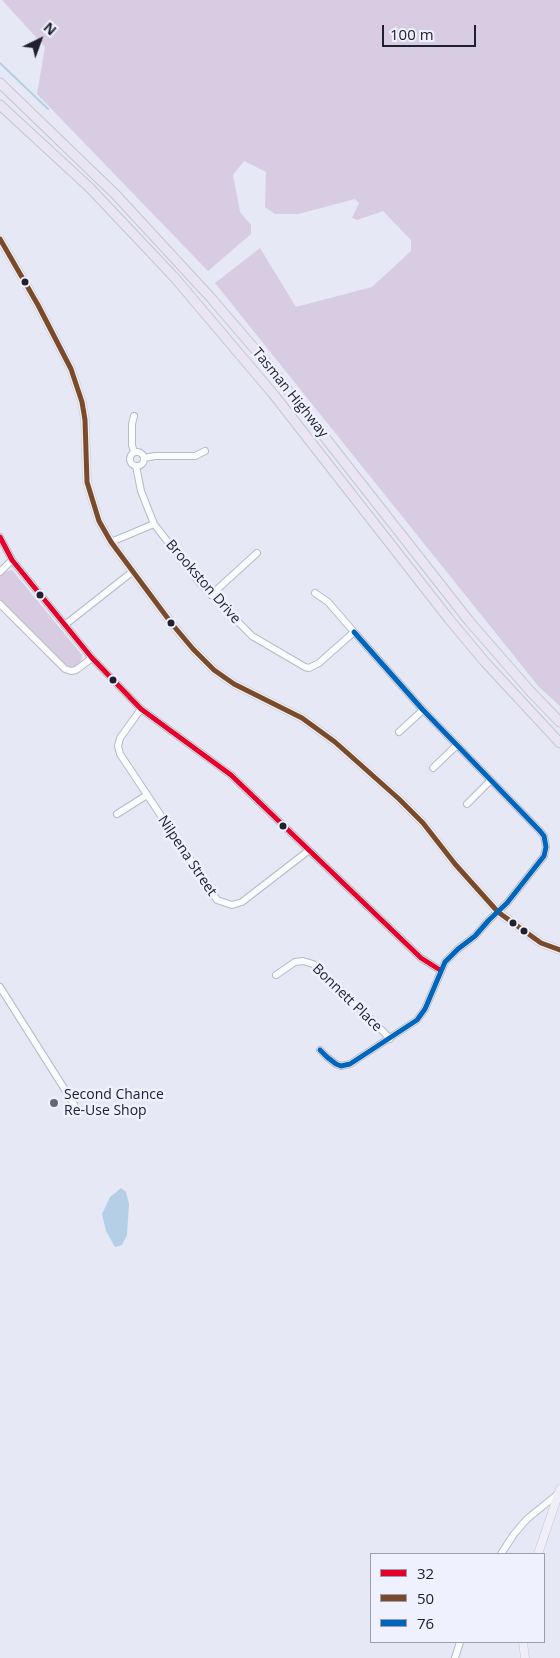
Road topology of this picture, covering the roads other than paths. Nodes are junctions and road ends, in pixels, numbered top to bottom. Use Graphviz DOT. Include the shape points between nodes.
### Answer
graph roads {
  1 [pos="0,82"];
  2 [pos="0,105"];
  3 [pos="0,239"];
  4 [pos="134,416"];
  5 [pos="205,451"];
  6 [pos="134,452"];
  7 [pos="144,458"];
  8 [pos="136,466"];
  9 [pos="154,524"];
  10 [pos="0,537"];
  11 [pos="111,542"];
  12 [pos="257,553"];
  13 [pos="12,560"];
  14 [pos="0,572"];
  15 [pos="132,572"];
  16 [pos="315,593"];
  17 [pos="211,595"];
  18 [pos="0,604"];
  19 [pos="66,624"];
  20 [pos="354,632"];
  21 [pos="92,658"];
  22 [pos="141,709"];
  23 [pos="423,710"];
  24 [pos="560,722"];
  25 [pos="399,732"];
  26 [pos="560,742"];
  27 [pos="457,746"];
  28 [pos="432,768"];
  29 [pos="491,780"];
  30 [pos="146,795"];
  31 [pos="467,804"];
  32 [pos="117,814"];
  33 [pos="308,851"];
  34 [pos="498,912"];
  35 [pos="560,950"];
  36 [pos="440,970"];
  37 [pos="276,975"];
  38 [pos="0,987"];
  39 [pos="390,1039"];
  40 [pos="320,1050"];
  41 [pos="74,1104"];
  42 [pos="559,1491"];
  43 [pos="502,1553"];
  44 [pos="538,1553"];
  45 [pos="460,1643"];
  46 [pos="523,1643"];
  47 [pos="455,1658"];
  48 [pos="525,1658"];
  1 -- 24 [label="highway, Tasman Highway" via="116,195 211,298 265,360 469,622"];
  2 -- 26 [label="highway, Tasman Highway" via="90,188 176,278 268,387 455,626"];
  3 -- 11 [label="main road" via="71,370 82,402 86,482 99,521"];
  4 -- 6 [label="street"];
  5 -- 7 [label="street" via="195,456"];
  6 -- 7 [label="street" via="140,452"];
  6 -- 8 [label="street" via="129,460"];
  7 -- 8 [label="street" via="142,464"];
  8 -- 9 [label="street, Brookston Drive" via="141,491"];
  9 -- 11 [label="street"];
  9 -- 17 [label="street, Brookston Drive"];
  10 -- 13 [label="street"];
  11 -- 15 [label="main road"];
  12 -- 17 [label="street"];
  13 -- 14 [label="street"];
  13 -- 19 [label="street"];
  15 -- 19 [label="street"];
  15 -- 34 [label="main road" via="193,649 214,670 252,694 302,718 342,748 423,823 460,871"];
  16 -- 20 [label="street" via="328,602"];
  17 -- 20 [label="street, Brookston Drive" via="252,636 305,667 314,666"];
  18 -- 21 [label="street" via="65,669 76,670"];
  19 -- 21 [label="street"];
  20 -- 23 [label="street"];
  21 -- 22 [label="street"];
  22 -- 30 [label="street, Nilpena Street" via="122,734 118,746"];
  22 -- 33 [label="street" via="231,775"];
  23 -- 25 [label="street"];
  23 -- 27 [label="street"];
  27 -- 28 [label="street"];
  27 -- 29 [label="street"];
  29 -- 31 [label="street"];
  29 -- 34 [label="street" via="540,830 546,842 544,856"];
  30 -- 32 [label="street"];
  30 -- 33 [label="street, Nilpena Street" via="214,896 226,905 242,902"];
  33 -- 36 [label="street" via="421,958"];
  34 -- 35 [label="main road" via="541,943"];
  34 -- 36 [label="street" via="476,936 451,955"];
  36 -- 39 [label="street" via="421,1015"];
  37 -- 39 [label="street, Bonnett Place" via="299,961 313,964"];
  38 -- 41 [label="street"];
  39 -- 40 [label="street" via="355,1062 341,1066"];
  42 -- 43 [label="street" via="527,1519"];
  42 -- 44 [label="main road"];
  45 -- 47 [label="street"];
  46 -- 48 [label="main road"];
}
